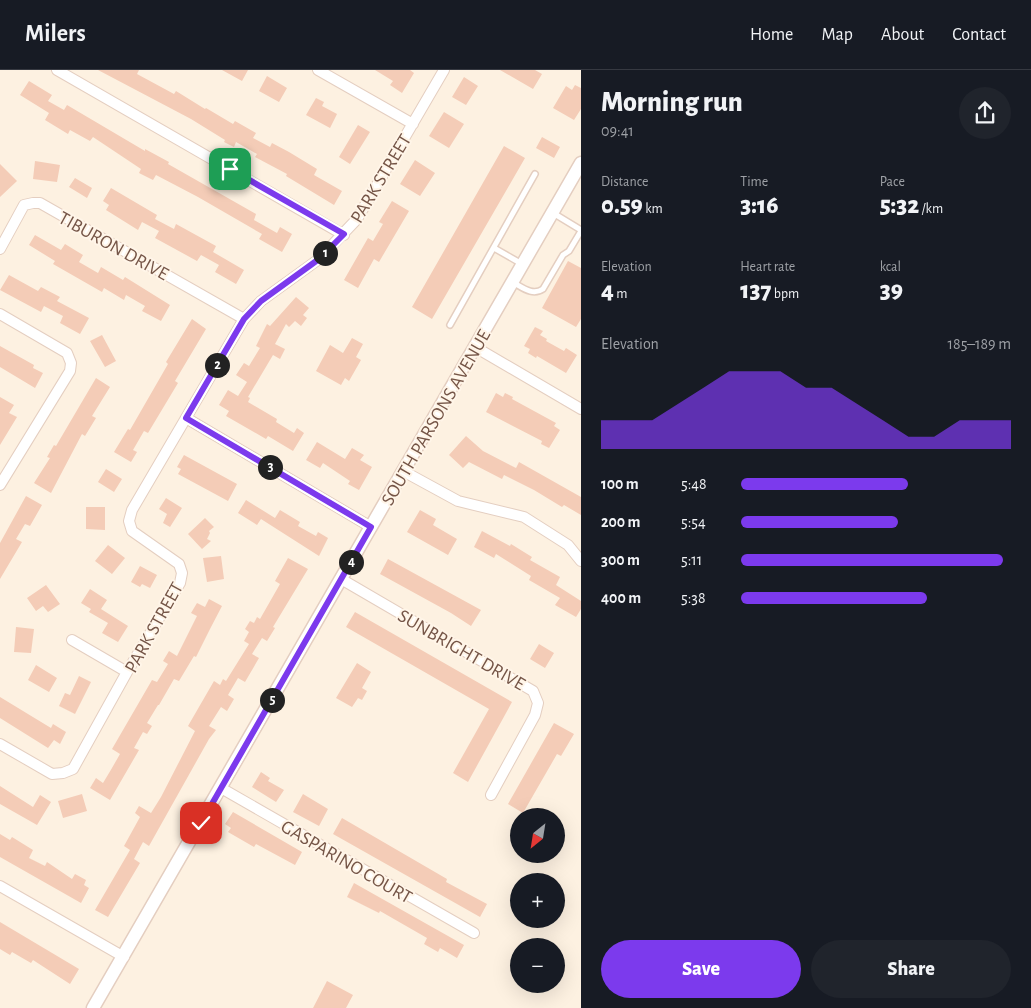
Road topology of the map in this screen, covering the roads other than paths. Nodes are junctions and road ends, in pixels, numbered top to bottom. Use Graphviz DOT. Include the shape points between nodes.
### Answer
graph roads {
  1 [pos="57,70"];
  2 [pos="318,70"];
  3 [pos="444,70"];
  4 [pos="413,124"];
  5 [pos="581,163"];
  6 [pos="536,174"];
  7 [pos="552,212"];
  8 [pos="581,230"];
  9 [pos="344,234"];
  10 [pos="494,248"];
  11 [pos="0,249"];
  12 [pos="522,264"];
  13 [pos="512,282"];
  14 [pos="0,314"];
  15 [pos="244,319"];
  16 [pos="450,325"];
  17 [pos="475,347"];
  18 [pos="581,409"];
  19 [pos="186,418"];
  20 [pos="403,471"];
  21 [pos="0,485"];
  22 [pos="371,527"];
  23 [pos="581,561"];
  24 [pos="342,579"];
  25 [pos="72,640"];
  26 [pos="127,672"];
  27 [pos="0,744"];
  28 [pos="221,788"];
  29 [pos="491,795"];
  30 [pos="0,886"];
  31 [pos="474,933"];
  32 [pos="124,957"];
  33 [pos="92,1008"];
  1 -- 9 [label="street"];
  2 -- 4 [label="street"];
  3 -- 4 [label="street, PARK STREET"];
  4 -- 9 [label="street, PARK STREET" via="357,219"];
  5 -- 7 [label="street, SOUTH PARSONS AVENUE"];
  6 -- 10 [label="lane"];
  7 -- 8 [label="lane"];
  7 -- 12 [label="street, SOUTH PARSONS AVENUE"];
  8 -- 13 [label="lane" via="538,292"];
  9 -- 15 [label="street, PARK STREET" via="319,259 261,301"];
  10 -- 12 [label="lane"];
  10 -- 16 [label="lane"];
  11 -- 15 [label="street, TIBURON DRIVE" via="24,205 40,203"];
  12 -- 13 [label="street, SOUTH PARSONS AVENUE"];
  13 -- 17 [label="street, SOUTH PARSONS AVENUE"];
  14 -- 21 [label="street" via="67,353 71,363 70,371"];
  15 -- 19 [label="street, PARK STREET"];
  17 -- 18 [label="street"];
  17 -- 20 [label="street, SOUTH PARSONS AVENUE"];
  19 -- 22 [label="street"];
  19 -- 26 [label="street, PARK STREET" via="132,510 129,521 132,531 180,564 182,573 180,583"];
  20 -- 22 [label="street, SOUTH PARSONS AVENUE"];
  20 -- 23 [label="street" via="458,501 524,518 568,545"];
  22 -- 24 [label="street, SOUTH PARSONS AVENUE"];
  24 -- 28 [label="street, SOUTH PARSONS AVENUE"];
  24 -- 29 [label="street, SUNBRIGHT DRIVE" via="533,691 538,703 535,715"];
  25 -- 26 [label="street"];
  26 -- 27 [label="street, PARK STREET" via="73,769 52,774"];
  28 -- 31 [label="street, GASPARINO COURT"];
  28 -- 32 [label="street, SOUTH PARSONS AVENUE"];
  30 -- 32 [label="street"];
  32 -- 33 [label="street, SOUTH PARSONS AVENUE"];
}
